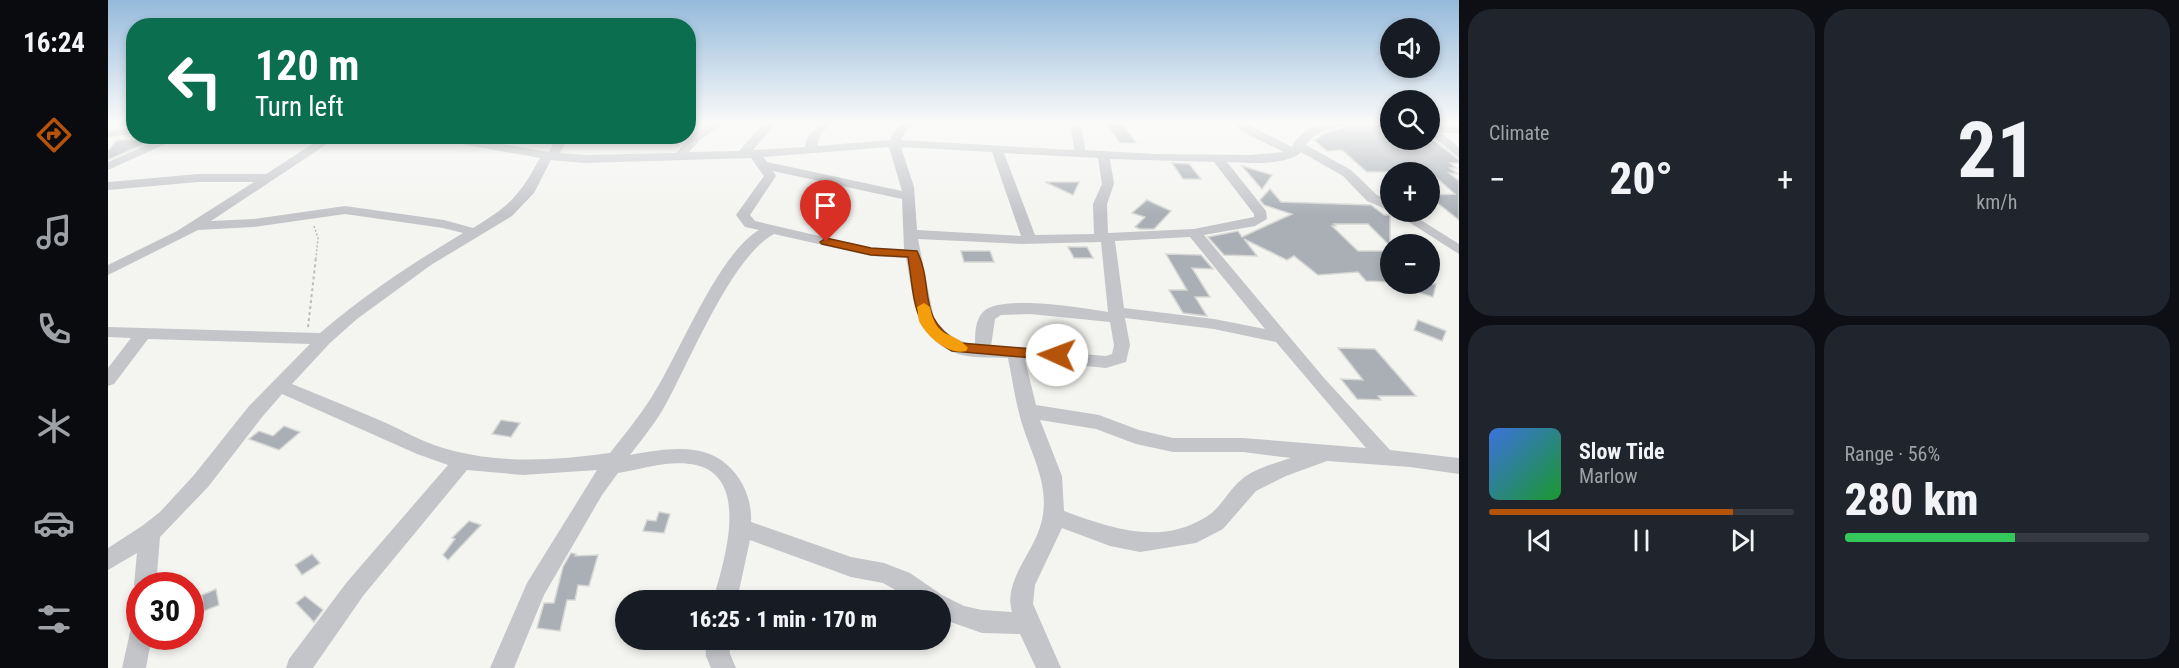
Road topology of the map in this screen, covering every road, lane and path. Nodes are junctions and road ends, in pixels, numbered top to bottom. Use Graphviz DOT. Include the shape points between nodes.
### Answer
graph roads {
  1 [pos="138,153"];
  2 [pos="307,153"];
  3 [pos="533,153"];
  4 [pos="552,153"];
  5 [pos="682,153"];
  6 [pos="756,153"];
  7 [pos="794,153"];
  8 [pos="901,153"];
  9 [pos="999,153"];
  10 [pos="1066,153"];
  11 [pos="1284,153"];
  12 [pos="1305,153"];
  13 [pos="1080,154"];
  14 [pos="1103,155"];
  15 [pos="550,156"];
  16 [pos="679,156"];
  17 [pos="754,158"];
  18 [pos="1217,158"];
  19 [pos="108,166"];
  20 [pos="268,178"];
  21 [pos="108,186"];
  22 [pos="908,196"];
  23 [pos="1380,202"];
  24 [pos="309,215"];
  25 [pos="1416,222"];
  26 [pos="195,226"];
  27 [pos="771,230"];
  28 [pos="474,232"];
  29 [pos="1194,232"];
  30 [pos="910,234"];
  31 [pos="1105,237"];
  32 [pos="1030,240"];
  33 [pos="1459,250"];
  34 [pos="913,254"];
  35 [pos="108,271"];
  36 [pos="1117,315"];
  37 [pos="108,332"];
  38 [pos="143,334"];
  39 [pos="1282,338"];
  40 [pos="317,339"];
  41 [pos="982,351"];
  42 [pos="1015,354"];
  43 [pos="108,380"];
  44 [pos="280,386"];
  45 [pos="1028,411"];
  46 [pos="1329,453"];
  47 [pos="1384,456"];
  48 [pos="463,461"];
  49 [pos="614,463"];
  50 [pos="1459,466"];
  51 [pos="1053,516"];
  52 [pos="740,527"];
  53 [pos="150,534"];
  54 [pos="108,560"];
  55 [pos="146,572"];
  56 [pos="727,590"];
  57 [pos="918,590"];
  58 [pos="951,611"];
  59 [pos="1027,623"];
  60 [pos="137,650"];
  61 [pos="718,650"];
  62 [pos="134,668"];
  63 [pos="298,668"];
  64 [pos="502,668"];
  65 [pos="724,668"];
  66 [pos="1049,668"];
  1 -- 19 [label="street"];
  2 -- 20 [label="street"];
  3 -- 15 [label="street"];
  4 -- 15 [label="street"];
  5 -- 16 [label="street"];
  6 -- 17 [label="street"];
  7 -- 17 [label="street"];
  8 -- 22 [label="street"];
  9 -- 32 [label="street"];
  10 -- 13 [label="street"];
  11 -- 18 [label="street" via="1270,158"];
  12 -- 23 [label="street" via="1347,173"];
  13 -- 14 [label="street"];
  14 -- 18 [label="street"];
  14 -- 31 [label="street" via="1108,184 1100,204"];
  15 -- 16 [label="street"];
  15 -- 28 [label="street" via="519,202"];
  16 -- 17 [label="street"];
  17 -- 22 [label="street" via="793,173"];
  17 -- 27 [label="street" via="770,176 743,215 750,224"];
  18 -- 29 [label="street" via="1255,205 1260,219"];
  20 -- 21 [label="street" via="198,178"];
  20 -- 26 [label="street"];
  22 -- 30 [label="street"];
  24 -- 26 [label="street"];
  24 -- 28 [label="street" via="363,211"];
  24 -- 40 [label="path" via="318,238 308,327"];
  25 -- 33 [label="street"];
  26 -- 35 [label="street"];
  27 -- 34 [label="street" via="871,252"];
  27 -- 49 [label="street" via="761,235 724,277 658,402"];
  28 -- 40 [label="street"];
  29 -- 31 [label="street"];
  29 -- 39 [label="street"];
  30 -- 32 [label="street"];
  30 -- 34 [label="street"];
  31 -- 32 [label="street"];
  31 -- 36 [label="street"];
  34 -- 41 [label="street" via="926,320 943,340 957,348"];
  36 -- 39 [label="street" via="1214,324"];
  36 -- 41 [label="street" via="1000,309 987,317"];
  36 -- 42 [label="street" via="1122,345 1116,360"];
  37 -- 38 [label="street"];
  38 -- 40 [label="street"];
  38 -- 43 [label="street"];
  39 -- 47 [label="street"];
  40 -- 44 [label="street"];
  41 -- 42 [label="street"];
  42 -- 45 [label="street"];
  44 -- 48 [label="street" via="431,453"];
  44 -- 53 [label="street" via="201,481"];
  45 -- 46 [label="street" via="1099,422 1136,437 1173,445 1243,445"];
  45 -- 51 [label="street" via="1052,476"];
  46 -- 47 [label="street"];
  46 -- 51 [label="street" via="1249,485 1215,523 1188,536 1140,543 1110,537"];
  47 -- 50 [label="street"];
  48 -- 49 [label="street" via="512,468"];
  48 -- 63 [label="street" via="355,589"];
  49 -- 52 [label="street" via="686,456 716,465 739,495"];
  49 -- 64 [label="street" via="535,590"];
  51 -- 59 [label="street" via="1024,585 1021,604"];
  52 -- 56 [label="street"];
  52 -- 57 [label="street" via="851,567 884,573"];
  53 -- 54 [label="street"];
  53 -- 55 [label="street"];
  58 -- 59 [label="street" via="969,620"];
  59 -- 66 [label="street"];
  60 -- 62 [label="street"];
  61 -- 65 [label="street"];
}
